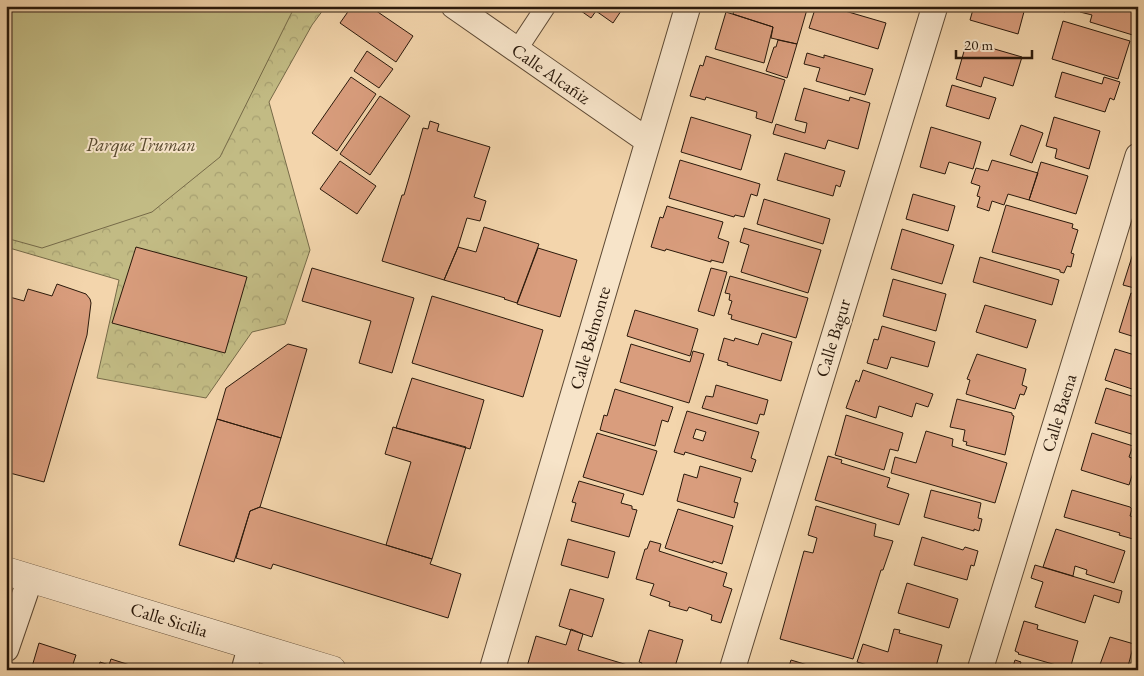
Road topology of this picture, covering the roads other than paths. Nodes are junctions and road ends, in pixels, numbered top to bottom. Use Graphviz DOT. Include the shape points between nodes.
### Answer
graph roads {
  1 [pos="454,6"];
  2 [pos="546,6"];
  3 [pos="688,6"];
  4 [pos="935,6"];
  5 [pos="517,50"];
  6 [pos="648,141"];
  7 [pos="1138,156"];
  8 [pos="18,575"];
  9 [pos="6,649"];
  10 [pos="247,657"];
  11 [pos="332,670"];
  12 [pos="492,670"];
  13 [pos="732,670"];
  14 [pos="980,670"];
  1 -- 5 [label="street, Calle Alcañiz"];
  2 -- 5 [label="street"];
  3 -- 6 [label="street, Calle Belmonte"];
  4 -- 13 [label="street, Calle Bagur"];
  5 -- 6 [label="street, Calle Alcañiz"];
  6 -- 12 [label="street, Calle Belmonte"];
  7 -- 14 [label="street, Calle Baena"];
  8 -- 9 [label="street"];
  8 -- 10 [label="street, Calle Sicilia"];
  10 -- 11 [label="street, Calle Sicilia"];
}
